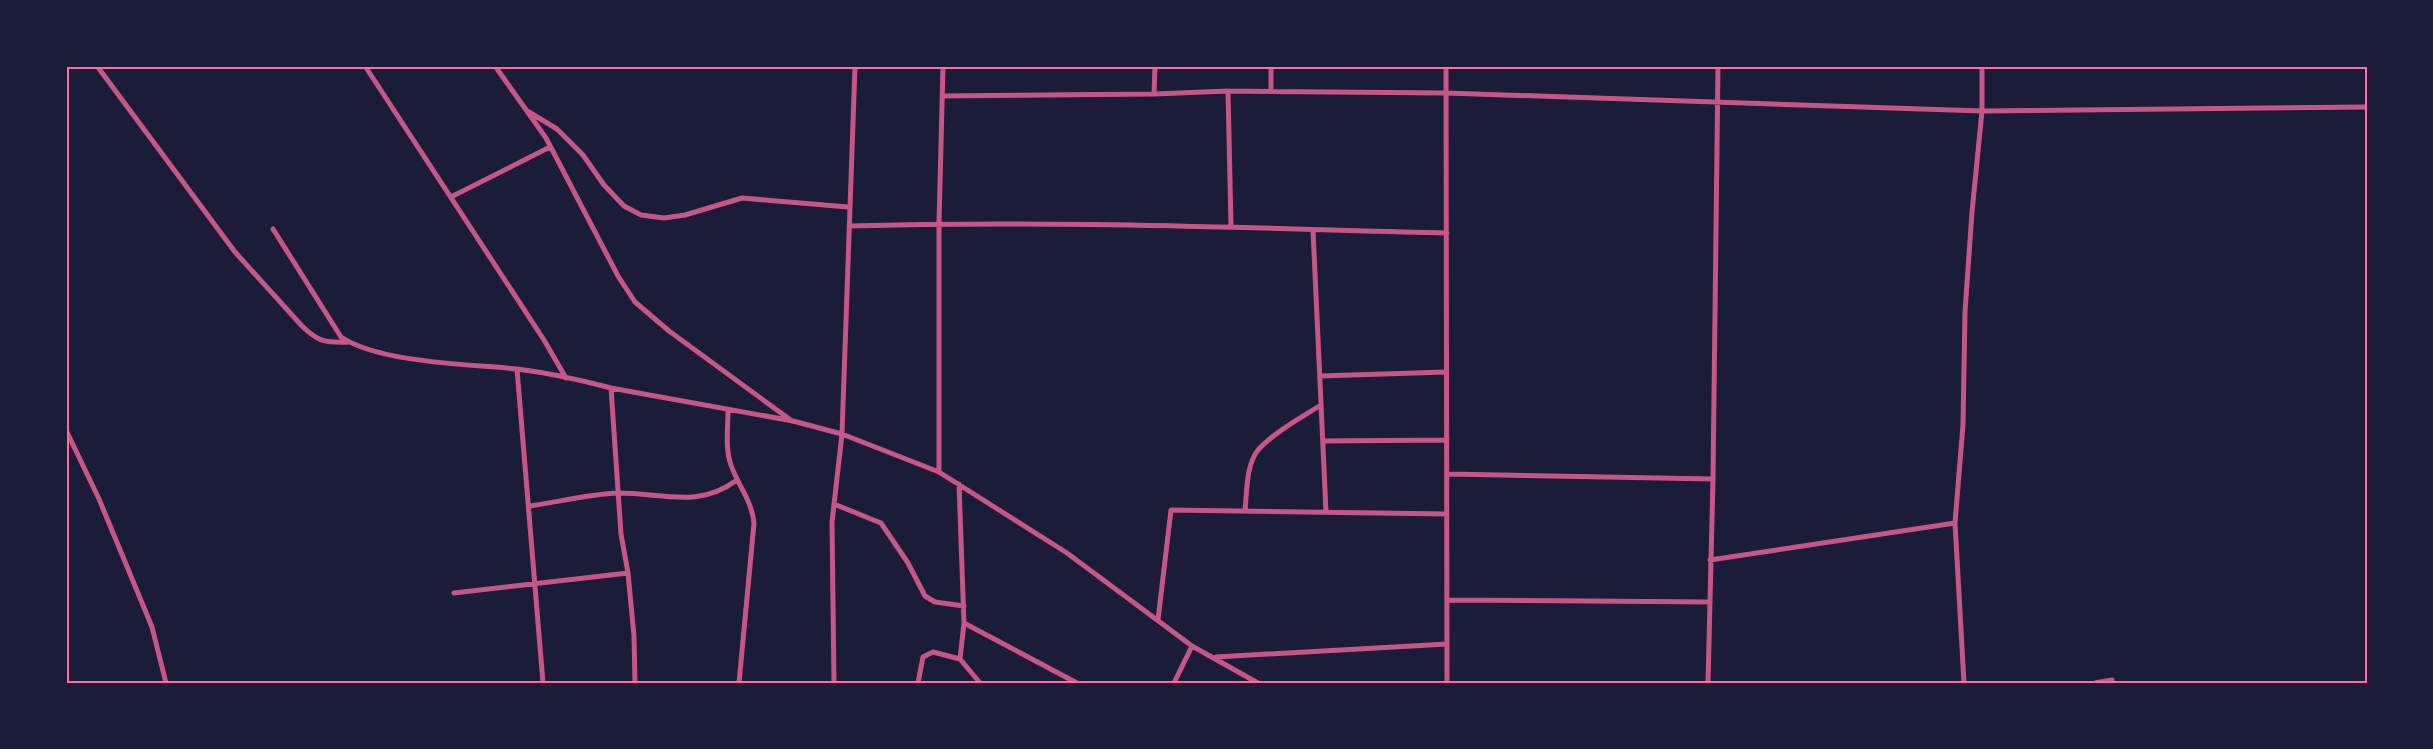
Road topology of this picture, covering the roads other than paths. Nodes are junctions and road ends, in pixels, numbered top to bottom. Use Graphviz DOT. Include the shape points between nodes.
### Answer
graph roads {
  1 [pos="97,66"];
  2 [pos="365,66"];
  3 [pos="495,66"];
  4 [pos="855,66"];
  5 [pos="943,66"];
  6 [pos="1155,66"];
  7 [pos="1271,66"];
  8 [pos="1446,66"];
  9 [pos="1718,66"];
  10 [pos="1982,66"];
  11 [pos="1228,91"];
  12 [pos="1271,91"];
  13 [pos="1446,93"];
  14 [pos="1154,94"];
  15 [pos="942,96"];
  16 [pos="1717,101"];
  17 [pos="2367,107"];
  18 [pos="527,110"];
  19 [pos="1982,111"];
  20 [pos="550,147"];
  21 [pos="452,197"];
  22 [pos="848,207"];
  23 [pos="939,223"];
  24 [pos="849,226"];
  25 [pos="1231,226"];
  26 [pos="273,229"];
  27 [pos="1313,230"];
  28 [pos="1447,233"];
  29 [pos="349,342"];
  30 [pos="517,370"];
  31 [pos="1446,372"];
  32 [pos="1320,376"];
  33 [pos="566,378"];
  34 [pos="611,388"];
  35 [pos="1321,405"];
  36 [pos="728,410"];
  37 [pos="793,421"];
  38 [pos="66,430"];
  39 [pos="842,434"];
  40 [pos="1323,440"];
  41 [pos="1446,440"];
  42 [pos="939,472"];
  43 [pos="1448,474"];
  44 [pos="1713,479"];
  45 [pos="737,480"];
  46 [pos="959,484"];
  47 [pos="617,493"];
  48 [pos="834,504"];
  49 [pos="530,506"];
  50 [pos="1245,510"];
  51 [pos="1326,512"];
  52 [pos="1447,514"];
  53 [pos="1955,524"];
  54 [pos="1710,560"];
  55 [pos="628,573"];
  56 [pos="536,583"];
  57 [pos="454,593"];
  58 [pos="1447,600"];
  59 [pos="1709,602"];
  60 [pos="964,606"];
  61 [pos="1158,620"];
  62 [pos="964,623"];
  63 [pos="1447,644"];
  64 [pos="1192,646"];
  65 [pos="1215,657"];
  66 [pos="960,659"];
  67 [pos="2112,680"];
  68 [pos="166,683"];
  69 [pos="543,683"];
  70 [pos="635,683"];
  71 [pos="739,683"];
  72 [pos="834,683"];
  73 [pos="918,683"];
  74 [pos="980,683"];
  75 [pos="1077,683"];
  76 [pos="1174,683"];
  77 [pos="1258,683"];
  78 [pos="1447,683"];
  79 [pos="1708,683"];
  80 [pos="1964,683"];
  81 [pos="2095,683"];
  1 -- 29 [label="street" via="235,252 312,337 328,343"];
  2 -- 21 [label="street"];
  3 -- 18 [label="street"];
  4 -- 22 [label="street"];
  5 -- 15 [label="street"];
  6 -- 14 [label="street"];
  7 -- 12 [label="street"];
  8 -- 13 [label="street"];
  9 -- 16 [label="street"];
  10 -- 19 [label="street"];
  11 -- 12 [label="street"];
  11 -- 14 [label="street"];
  11 -- 25 [label="street"];
  12 -- 13 [label="street"];
  13 -- 16 [label="street"];
  13 -- 28 [label="street"];
  14 -- 15 [label="street"];
  15 -- 23 [label="street"];
  16 -- 19 [label="street"];
  16 -- 44 [label="street"];
  17 -- 19 [label="street"];
  18 -- 20 [label="street"];
  18 -- 22 [label="street" via="557,129 583,155 624,206 641,215 664,218 685,215 742,198"];
  19 -- 53 [label="street" via="1965,312 1963,425"];
  20 -- 21 [label="street"];
  20 -- 37 [label="street" via="635,302 669,331"];
  21 -- 33 [label="street"];
  22 -- 24 [label="street"];
  23 -- 24 [label="street"];
  23 -- 25 [label="street"];
  23 -- 42 [label="street"];
  24 -- 39 [label="street"];
  25 -- 27 [label="street"];
  26 -- 29 [label="street" via="341,337"];
  27 -- 28 [label="street"];
  27 -- 32 [label="street"];
  28 -- 31 [label="street"];
  29 -- 30 [label="street" via="380,353"];
  30 -- 33 [label="street"];
  30 -- 49 [label="street"];
  31 -- 32 [label="street"];
  31 -- 41 [label="street"];
  32 -- 35 [label="street"];
  33 -- 34 [label="street"];
  34 -- 36 [label="street"];
  34 -- 47 [label="street"];
  35 -- 40 [label="street"];
  35 -- 50 [label="street" via="1258,451 1250,470"];
  36 -- 37 [label="street"];
  36 -- 45 [label="street" via="727,447"];
  37 -- 39 [label="street"];
  38 -- 68 [label="street" via="99,499 152,628"];
  39 -- 42 [label="street"];
  39 -- 48 [label="street"];
  40 -- 41 [label="street"];
  40 -- 51 [label="street"];
  41 -- 43 [label="street"];
  42 -- 46 [label="street"];
  43 -- 44 [label="street"];
  43 -- 52 [label="street"];
  44 -- 54 [label="street"];
  45 -- 47 [label="street" via="717,493 700,497"];
  45 -- 71 [label="street" via="752,505 754,523"];
  46 -- 60 [label="street"];
  46 -- 61 [label="street" via="1068,553"];
  47 -- 49 [label="street"];
  47 -- 55 [label="street"];
  48 -- 60 [label="street" via="881,523 925,596 935,602"];
  48 -- 72 [label="street"];
  49 -- 56 [label="street"];
  50 -- 51 [label="street"];
  50 -- 61 [label="street" via="1171,510"];
  51 -- 52 [label="street"];
  52 -- 58 [label="street"];
  53 -- 54 [label="street"];
  53 -- 80 [label="street"];
  54 -- 59 [label="street"];
  55 -- 56 [label="street"];
  55 -- 70 [label="street"];
  56 -- 57 [label="street"];
  56 -- 69 [label="street"];
  58 -- 59 [label="street"];
  58 -- 63 [label="street"];
  59 -- 79 [label="street"];
  60 -- 62 [label="street"];
  61 -- 64 [label="street"];
  62 -- 66 [label="street"];
  62 -- 75 [label="street"];
  63 -- 65 [label="street"];
  63 -- 78 [label="street"];
  64 -- 65 [label="street"];
  64 -- 76 [label="street"];
  65 -- 77 [label="street"];
  66 -- 73 [label="street" via="936,652 925,654"];
  66 -- 74 [label="street"];
  67 -- 81 [label="street"];
}
